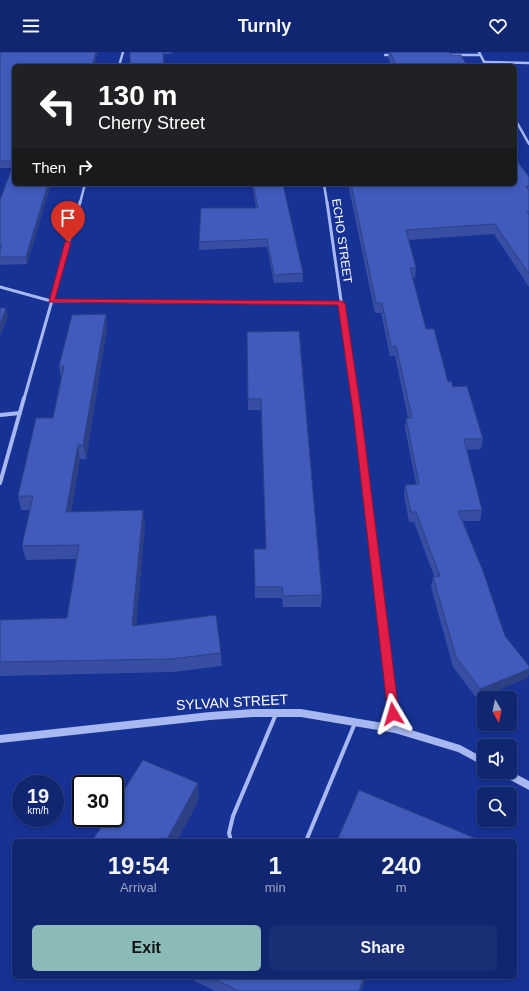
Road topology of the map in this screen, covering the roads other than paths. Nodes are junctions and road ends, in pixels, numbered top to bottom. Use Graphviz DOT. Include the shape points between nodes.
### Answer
graph roads {
  1 [pos="123,52"];
  2 [pos="479,53"];
  3 [pos="385,55"];
  4 [pos="400,55"];
  5 [pos="440,55"];
  6 [pos="484,62"];
  7 [pos="529,63"];
  8 [pos="120,64"];
  9 [pos="517,123"];
  10 [pos="528,142"];
  11 [pos="84,186"];
  12 [pos="324,186"];
  13 [pos="0,287"];
  14 [pos="51,301"];
  15 [pos="341,303"];
  16 [pos="20,413"];
  17 [pos="0,415"];
  18 [pos="0,484"];
  19 [pos="277,713"];
  20 [pos="355,722"];
  21 [pos="395,729"];
  22 [pos="0,739"];
  23 [pos="477,758"];
  24 [pos="516,779"];
  25 [pos="529,786"];
  26 [pos="230,839"];
  27 [pos="307,839"];
  1 -- 8 [label="street"];
  2 -- 5 [label="street"];
  2 -- 6 [label="street"];
  3 -- 4 [label="street"];
  6 -- 7 [label="street"];
  9 -- 10 [label="street"];
  11 -- 14 [label="street"];
  12 -- 15 [label="street, ECHO STREET"];
  13 -- 14 [label="street"];
  14 -- 15 [label="street"];
  14 -- 16 [label="street"];
  15 -- 21 [label="street, ECHO STREET" via="357,411"];
  16 -- 17 [label="street"];
  16 -- 18 [label="street"];
  19 -- 20 [label="street, SYLVAN STREET" via="300,713"];
  19 -- 22 [label="street, SYLVAN STREET" via="210,716"];
  19 -- 26 [label="lane" via="233,816 229,833"];
  20 -- 21 [label="street, SYLVAN STREET"];
  20 -- 27 [label="lane"];
  21 -- 23 [label="street, SYLVAN STREET" via="460,749"];
  24 -- 25 [label="street"];
}
